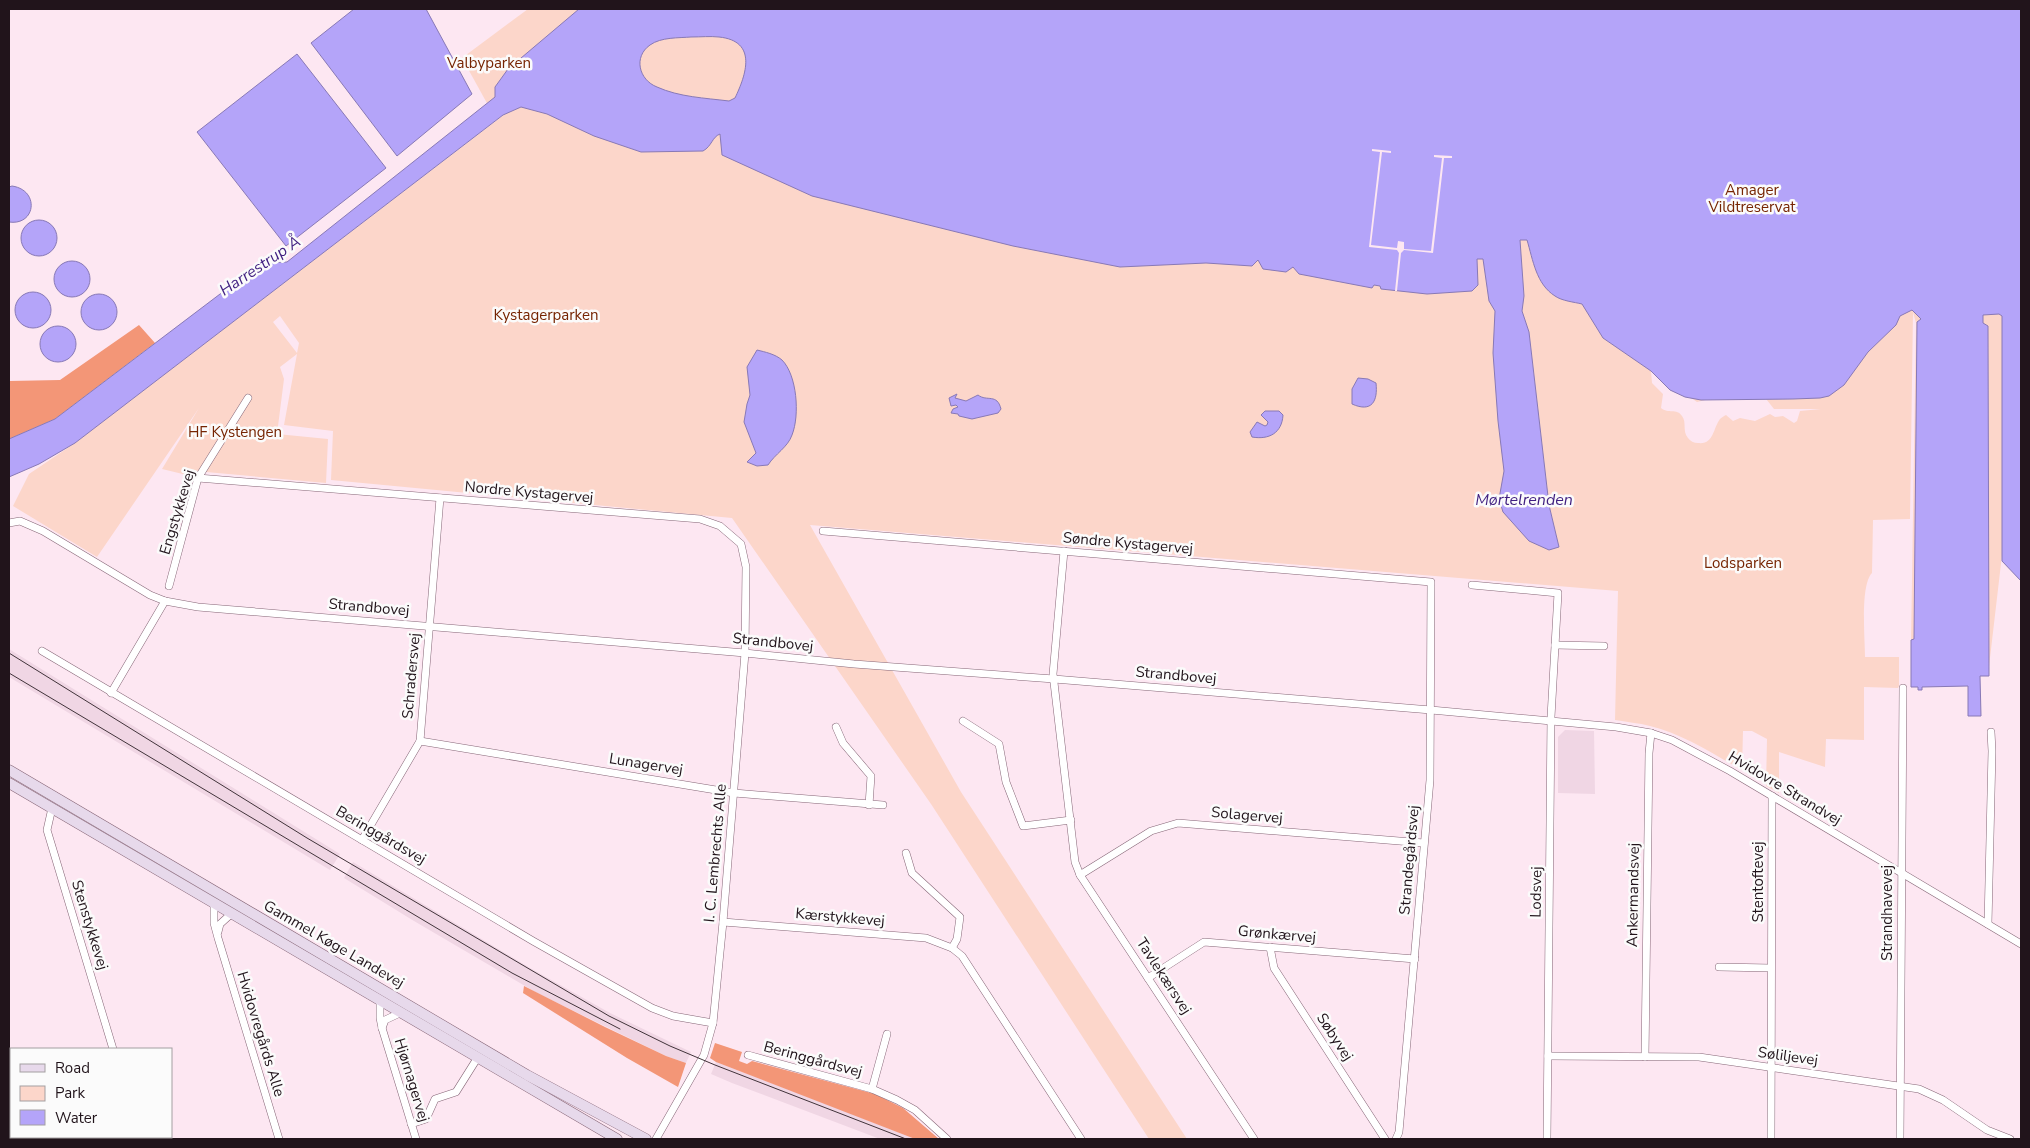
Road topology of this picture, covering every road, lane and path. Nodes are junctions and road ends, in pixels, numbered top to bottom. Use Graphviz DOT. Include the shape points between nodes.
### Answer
graph roads {
  1 [pos="248,398"];
  2 [pos="198,478"];
  3 [pos="440,498"];
  4 [pos="10,522"];
  5 [pos="823,531"];
  6 [pos="1064,551"];
  7 [pos="1431,582"];
  8 [pos="1472,585"];
  9 [pos="169,586"];
  10 [pos="165,601"];
  11 [pos="429,626"];
  12 [pos="1555,645"];
  13 [pos="1604,646"];
  14 [pos="42,651"];
  15 [pos="745,653"];
  16 [pos="1054,678"];
  17 [pos="1903,688"];
  18 [pos="111,692"];
  19 [pos="1430,710"];
  20 [pos="963,721"];
  21 [pos="1551,721"];
  22 [pos="836,727"];
  23 [pos="1991,732"];
  24 [pos="1651,733"];
  25 [pos="420,742"];
  26 [pos="9,770"];
  27 [pos="9,783"];
  28 [pos="734,792"];
  29 [pos="1772,796"];
  30 [pos="868,804"];
  31 [pos="883,806"];
  32 [pos="52,808"];
  33 [pos="1071,820"];
  34 [pos="362,840"];
  35 [pos="1424,843"];
  36 [pos="906,853"];
  37 [pos="1901,872"];
  38 [pos="1080,875"];
  39 [pos="214,904"];
  40 [pos="231,914"];
  41 [pos="723,922"];
  42 [pos="1988,924"];
  43 [pos="218,938"];
  44 [pos="2021,944"];
  45 [pos="1270,947"];
  46 [pos="952,948"];
  47 [pos="1414,959"];
  48 [pos="1719,967"];
  49 [pos="1771,968"];
  50 [pos="1148,978"];
  51 [pos="380,1001"];
  52 [pos="400,1013"];
  53 [pos="713,1023"];
  54 [pos="382,1028"];
  55 [pos="887,1034"];
  56 [pos="113,1048"];
  57 [pos="748,1055"];
  58 [pos="1548,1056"];
  59 [pos="478,1057"];
  60 [pos="1646,1057"];
  61 [pos="1771,1067"];
  62 [pos="1900,1086"];
  63 [pos="872,1089"];
  64 [pos="411,1124"];
  65 [pos="279,1139"];
  66 [pos="416,1139"];
  67 [pos="617,1139"];
  68 [pos="646,1139"];
  69 [pos="656,1139"];
  70 [pos="947,1139"];
  71 [pos="1081,1139"];
  72 [pos="1254,1139"];
  73 [pos="1385,1139"];
  74 [pos="1396,1139"];
  75 [pos="1547,1139"];
  76 [pos="1771,1139"];
  77 [pos="1900,1139"];
  78 [pos="2010,1139"];
  1 -- 2 [label="street, Engstykkevej"];
  2 -- 3 [label="street, Nordre Kystagervej"];
  2 -- 9 [label="street, Engstykkevej"];
  3 -- 11 [label="street, Schradersvej"];
  3 -- 15 [label="street, Nordre Kystagervej" via="698,519 720,526 741,544 746,567"];
  4 -- 10 [label="street, Strandbovej" via="20,521 43,531"];
  5 -- 6 [label="street, Søndre Kystagervej"];
  6 -- 7 [label="street, Søndre Kystagervej"];
  6 -- 16 [label="street, Tavlekærsvej"];
  7 -- 19 [label="street, Strandegårdsvej"];
  8 -- 12 [label="street, Lodsvej" via="1558,593"];
  10 -- 11 [label="street, Strandbovej" via="198,607"];
  10 -- 18 [label="street"];
  11 -- 15 [label="street, Strandbovej"];
  11 -- 25 [label="street, Schradersvej"];
  12 -- 13 [label="street"];
  12 -- 21 [label="street, Lodsvej"];
  14 -- 18 [label="street, Beringgårdsvej"];
  15 -- 16 [label="street, Strandbovej"];
  15 -- 28 [label="street, I. C. Lembrechts Alle"];
  16 -- 19 [label="street, Strandbovej"];
  16 -- 33 [label="street, Tavlekærsvej"];
  17 -- 37 [label="street, Strandhavevej"];
  18 -- 34 [label="street, Beringgårdsvej"];
  19 -- 21 [label="street, Strandbovej"];
  19 -- 35 [label="street, Strandegårdsvej" via="1430,780"];
  20 -- 33 [label="street" via="999,744 1006,782 1023,826"];
  21 -- 24 [label="street, Hvidovre Strandvej"];
  21 -- 58 [label="street, Lodsvej"];
  22 -- 30 [label="street" via="843,743 871,776"];
  23 -- 42 [label="street"];
  24 -- 29 [label="street, Hvidovre Strandvej" via="1690,748"];
  24 -- 60 [label="street, Ankermandsvej"];
  25 -- 28 [label="street, Lunagervej"];
  25 -- 34 [label="street, Schradersvej"];
  26 -- 68 [label="main road, Gammel Køge Landevej" via="527,1075"];
  27 -- 32 [label="main road, Gammel Køge Landevej"];
  28 -- 30 [label="street, Lunagervej"];
  28 -- 41 [label="street, I. C. Lembrechts Alle"];
  29 -- 37 [label="street, Hvidovre Strandvej"];
  29 -- 49 [label="street, Stentoftevej"];
  30 -- 31 [label="street, Lunagervej"];
  32 -- 39 [label="main road, Gammel Køge Landevej"];
  32 -- 56 [label="street, Stenstykkevej" via="47,830"];
  33 -- 38 [label="street, Tavlekærsvej" via="1075,862"];
  34 -- 53 [label="street, Beringgårdsvej" via="652,1008 673,1016"];
  35 -- 38 [label="street, Solagervej" via="1178,823 1151,831"];
  35 -- 47 [label="street, Strandegårdsvej"];
  36 -- 46 [label="street" via="912,873 960,917 957,939"];
  37 -- 42 [label="street, Hvidovre Strandvej"];
  37 -- 62 [label="street, Strandhavevej"];
  38 -- 50 [label="street, Tavlekærsvej"];
  39 -- 40 [label="main road, Gammel Køge Landevej"];
  39 -- 43 [label="street, Hvidovregårds Alle"];
  40 -- 43 [label="street" via="220,924"];
  40 -- 51 [label="main road, Gammel Køge Landevej"];
  41 -- 46 [label="street, Kærstykkevej" via="926,938"];
  41 -- 53 [label="street, I. C. Lembrechts Alle"];
  42 -- 44 [label="street, Hvidovre Strandvej"];
  43 -- 65 [label="street, Hvidovregårds Alle"];
  45 -- 47 [label="street, Grønkærvej"];
  45 -- 50 [label="street, Grønkærvej" via="1204,942"];
  45 -- 73 [label="street, Søbyvej" via="1274,968"];
  46 -- 71 [label="street, Kærstykkevej" via="962,956"];
  47 -- 74 [label="street, Strandegårdsvej"];
  48 -- 49 [label="street"];
  49 -- 61 [label="street, Stentoftevej"];
  50 -- 72 [label="street, Tavlekærsvej"];
  51 -- 52 [label="main road, Gammel Køge Landevej"];
  51 -- 54 [label="street, Hjørnagervej"];
  52 -- 54 [label="street, Hjørnagervej" via="385,1020"];
  52 -- 59 [label="main road, Gammel Køge Landevej"];
  53 -- 69 [label="street, I. C. Lembrechts Alle" via="704,1055"];
  54 -- 64 [label="street, Hjørnagervej"];
  55 -- 63 [label="street, Beringgårdsvej"];
  57 -- 63 [label="street, Beringgårdsvej"];
  58 -- 60 [label="street, Søliljevej"];
  58 -- 75 [label="street, Lodsvej"];
  59 -- 64 [label="street" via="456,1092 434,1099 426,1119"];
  59 -- 67 [label="main road, Gammel Køge Landevej"];
  60 -- 61 [label="street, Søliljevej" via="1699,1057"];
  61 -- 62 [label="street, Søliljevej"];
  61 -- 76 [label="street, Stentoftevej"];
  62 -- 77 [label="street, Strandhavevej"];
  62 -- 78 [label="street, Søliljevej" via="1938,1097 1987,1130"];
  63 -- 70 [label="street, Beringgårdsvej" via="914,1110"];
  64 -- 66 [label="street, Hjørnagervej"];
}
